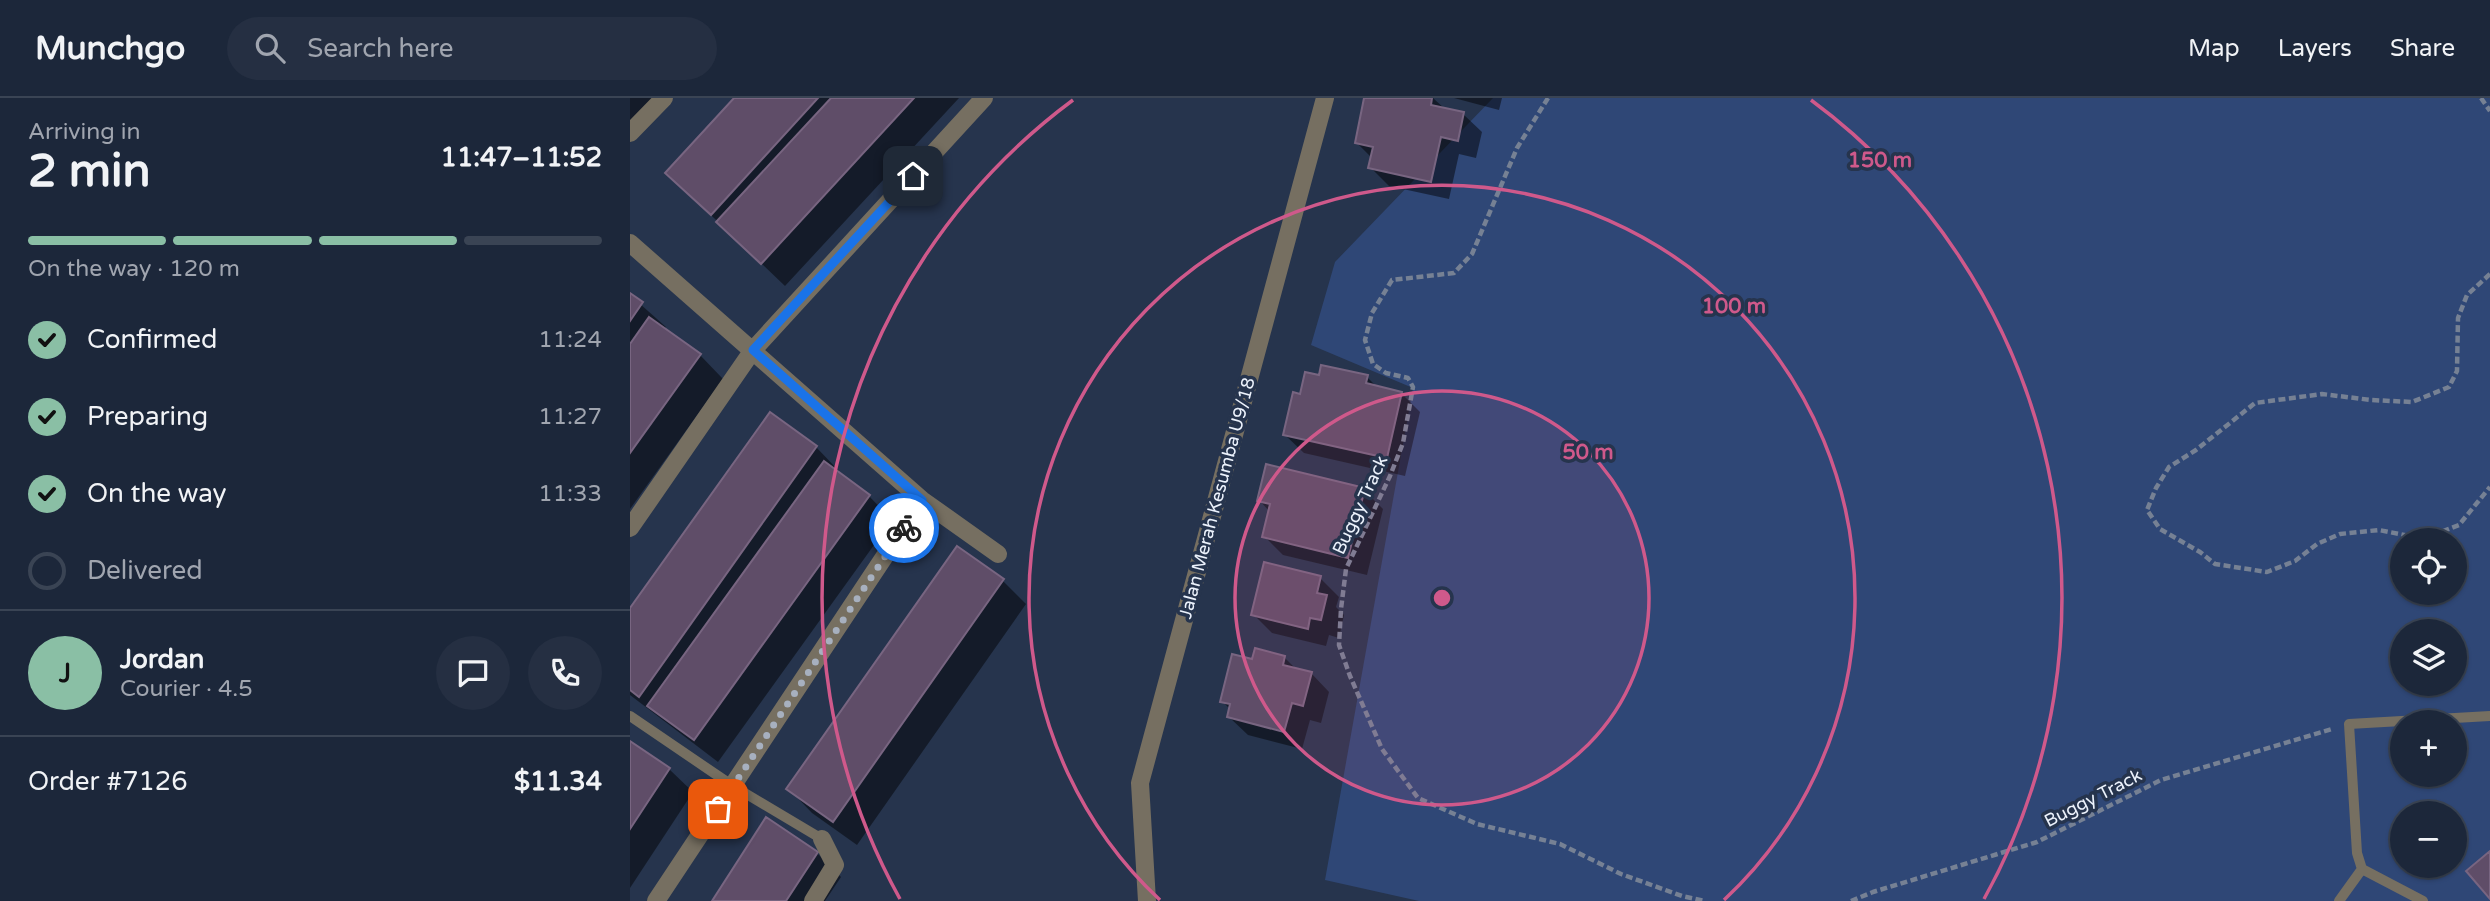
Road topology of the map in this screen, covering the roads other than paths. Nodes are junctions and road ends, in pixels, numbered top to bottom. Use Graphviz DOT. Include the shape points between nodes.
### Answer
graph roads {
  1 [pos="664,98"];
  2 [pos="985,98"];
  3 [pos="1325,98"];
  4 [pos="630,133"];
  5 [pos="630,243"];
  6 [pos="753,350"];
  7 [pos="922,500"];
  8 [pos="630,528"];
  9 [pos="998,554"];
  10 [pos="630,716"];
  11 [pos="2490,716"];
  12 [pos="733,786"];
  13 [pos="822,839"];
  14 [pos="2362,869"];
  15 [pos="656,901"];
  16 [pos="813,901"];
  17 [pos="1147,901"];
  18 [pos="2339,901"];
  19 [pos="2423,901"];
  1 -- 4 [label="street"];
  2 -- 6 [label="street"];
  3 -- 17 [label="street, Jalan Merah Kesumba U9/18" via="1140,783"];
  5 -- 6 [label="street"];
  6 -- 7 [label="street"];
  6 -- 8 [label="street"];
  7 -- 9 [label="street"];
  7 -- 12 [label="street"];
  10 -- 12 [label="lane"];
  11 -- 14 [label="lane" via="2349,724 2357,853"];
  12 -- 13 [label="lane"];
  12 -- 15 [label="street"];
  13 -- 16 [label="street" via="835,864"];
  14 -- 18 [label="lane"];
  14 -- 19 [label="lane"];
}
